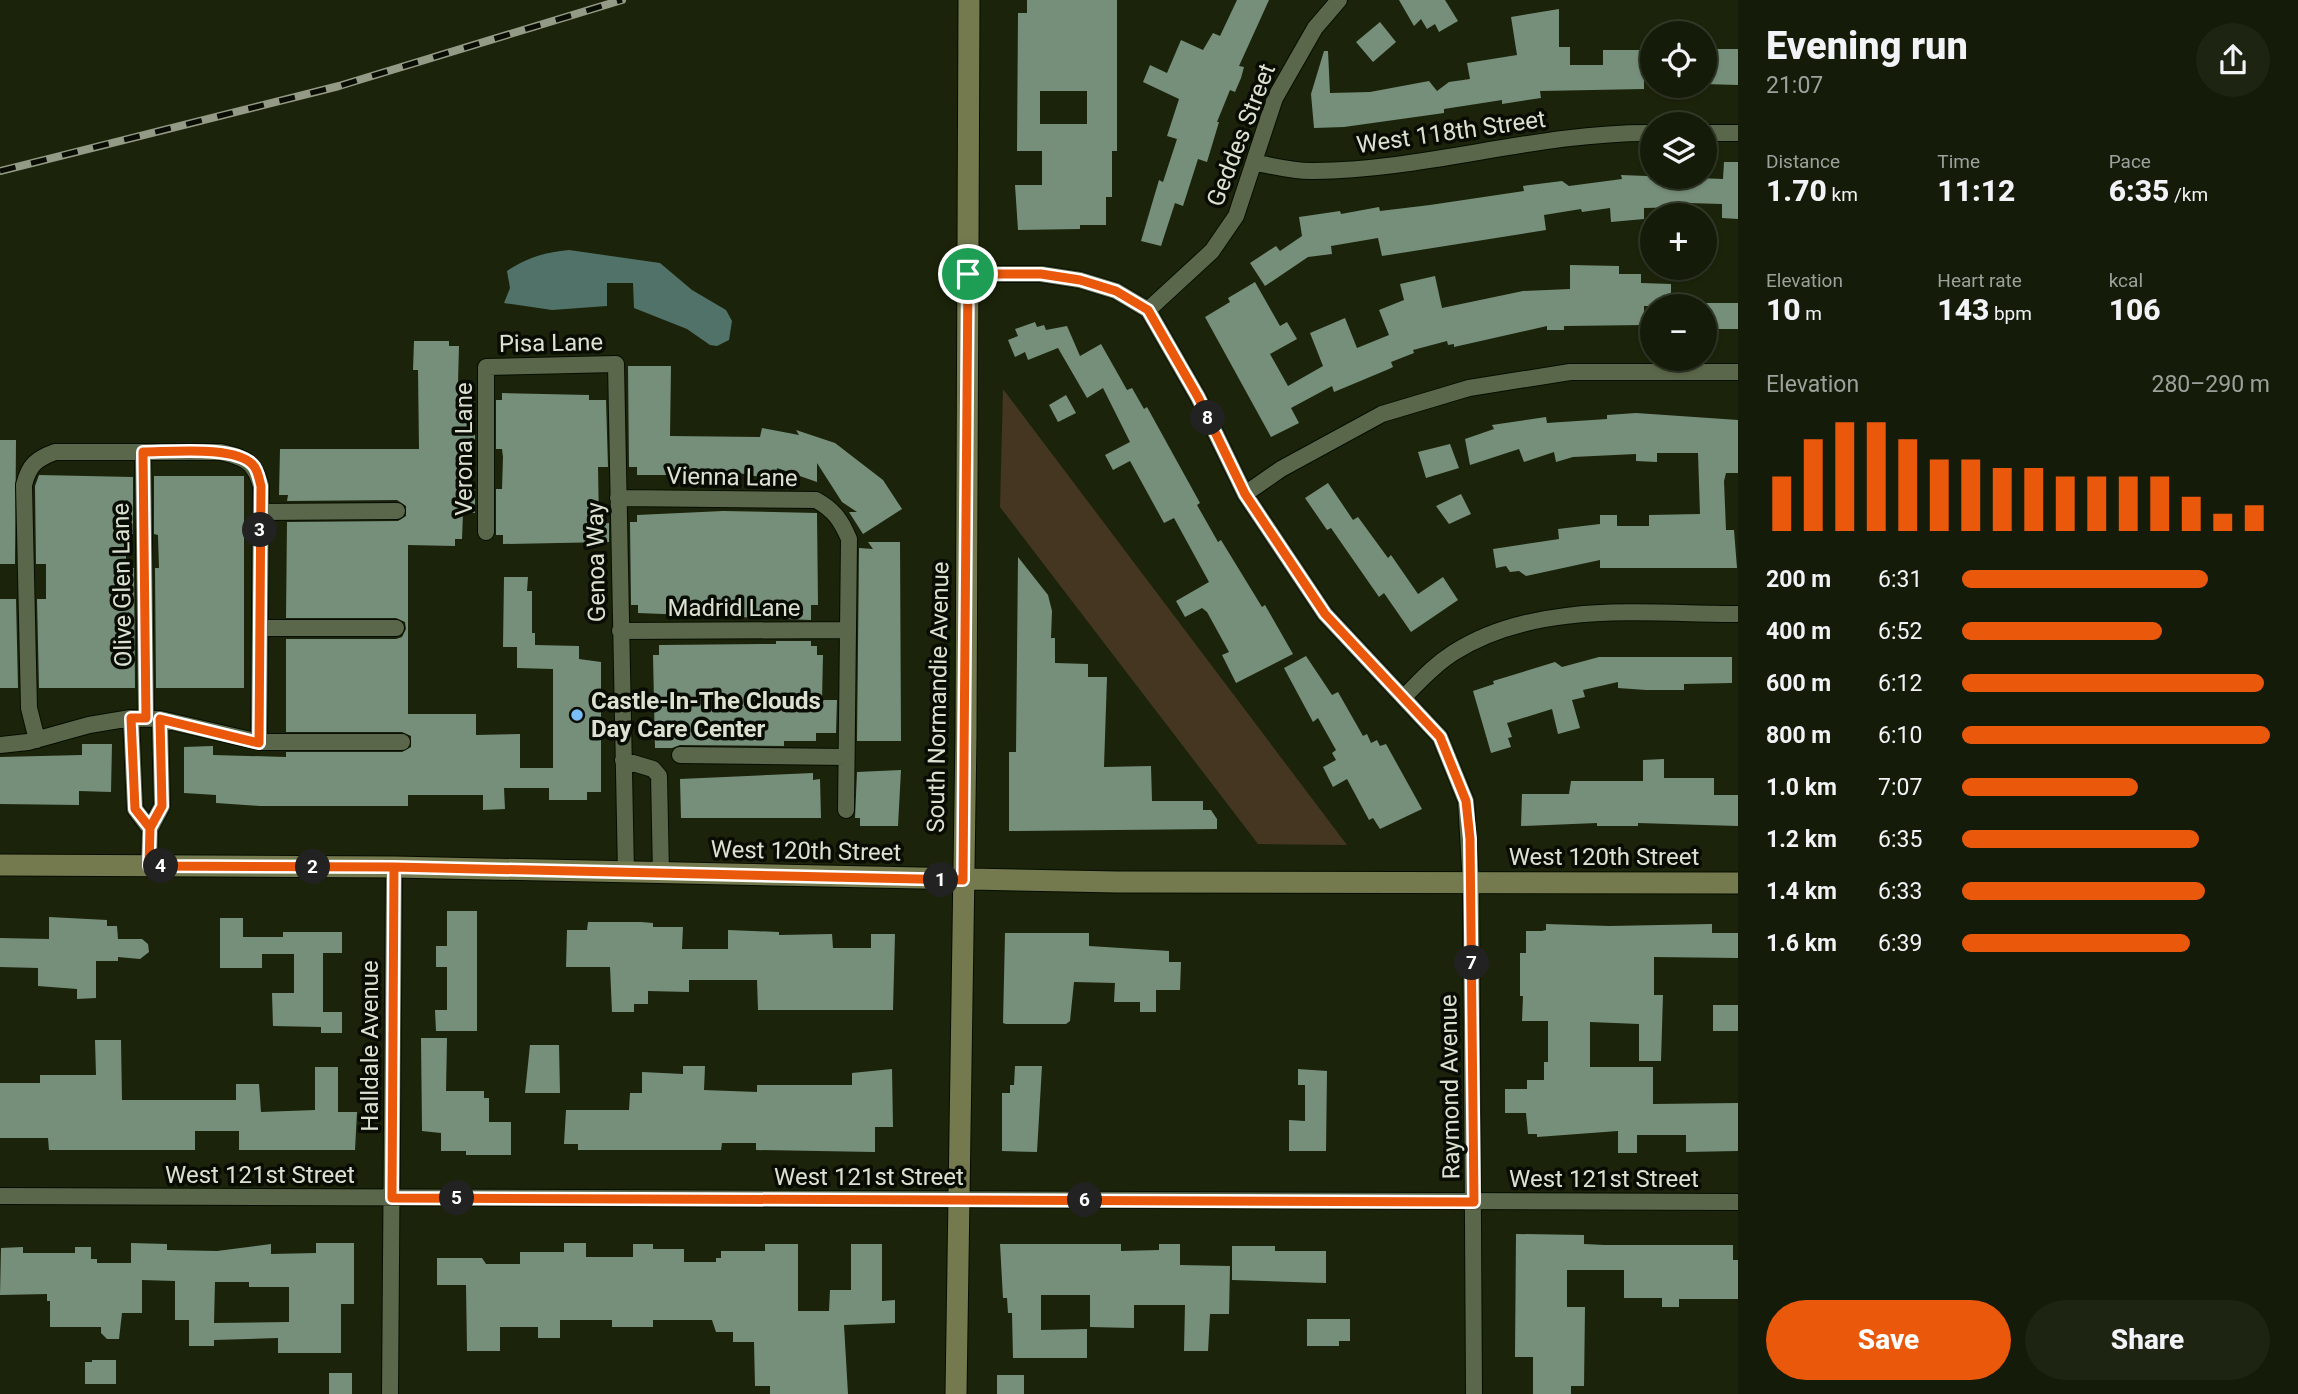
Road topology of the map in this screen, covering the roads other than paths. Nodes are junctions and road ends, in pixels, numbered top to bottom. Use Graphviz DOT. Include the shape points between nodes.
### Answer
graph roads {
  1 [pos="969,0"];
  2 [pos="1339,0"];
  3 [pos="1640,133"];
  4 [pos="1717,133"];
  5 [pos="1738,133"];
  6 [pos="1256,163"];
  7 [pos="968,274"];
  8 [pos="1148,310"];
  9 [pos="616,364"];
  10 [pos="486,367"];
  11 [pos="1738,372"];
  12 [pos="143,452"];
  13 [pos="1245,494"];
  14 [pos="618,498"];
  15 [pos="397,511"];
  16 [pos="261,512"];
  17 [pos="486,532"];
  18 [pos="1738,614"];
  19 [pos="260,628"];
  20 [pos="396,628"];
  21 [pos="848,630"];
  22 [pos="620,631"];
  23 [pos="1405,696"];
  24 [pos="146,719"];
  25 [pos="37,740"];
  26 [pos="402,742"];
  27 [pos="259,743"];
  28 [pos="0,745"];
  29 [pos="680,755"];
  30 [pos="846,757"];
  31 [pos="623,760"];
  32 [pos="846,810"];
  33 [pos="150,828"];
  34 [pos="0,865"];
  35 [pos="149,866"];
  36 [pos="394,867"];
  37 [pos="626,873"];
  38 [pos="661,874"];
  39 [pos="963,880"];
  40 [pos="1738,883"];
  41 [pos="1471,884"];
  42 [pos="0,1196"];
  43 [pos="392,1198"];
  44 [pos="958,1200"];
  45 [pos="1474,1202"];
  46 [pos="1738,1202"];
  47 [pos="390,1394"];
  48 [pos="956,1394"];
  49 [pos="1474,1394"];
  1 -- 7 [label="street, South Normandie Avenue"];
  2 -- 6 [label="street, Geddes Street" via="1315,28 1275,98"];
  3 -- 6 [label="street, West 118th Street" via="1598,134 1381,167 1311,172"];
  4 -- 5 [label="street"];
  6 -- 8 [label="street, Geddes Street" via="1236,216 1212,251"];
  7 -- 8 [label="street, Raymond Avenue" via="1041,274 1080,280 1116,291"];
  7 -- 39 [label="street, South Normandie Avenue"];
  8 -- 13 [label="street, Raymond Avenue" via="1198,397"];
  9 -- 10 [label="street, Pisa Lane"];
  9 -- 14 [label="street, Genoa Way"];
  10 -- 17 [label="street, Verona Lane"];
  11 -- 13 [label="street" via="1570,372 1469,388 1382,414"];
  12 -- 16 [label="street" via="221,452 244,458 255,466"];
  12 -- 24 [label="street, Olive Glen Lane"];
  12 -- 25 [label="street" via="55,452 39,457 29,468 24,485 29,708"];
  13 -- 23 [label="street, Raymond Avenue" via="1325,614"];
  14 -- 21 [label="street, Vienna Lane" via="816,500 831,508 849,539"];
  14 -- 22 [label="street, Genoa Way"];
  15 -- 16 [label="street"];
  16 -- 19 [label="street"];
  18 -- 23 [label="street" via="1608,614 1533,622 1454,652"];
  19 -- 20 [label="street"];
  19 -- 27 [label="street"];
  21 -- 22 [label="street, Madrid Lane"];
  21 -- 30 [label="street, Vienna Lane"];
  22 -- 31 [label="street, Genoa Way"];
  23 -- 41 [label="street, Raymond Avenue" via="1440,737 1459,778 1466,801"];
  24 -- 25 [label="street" via="89,725"];
  24 -- 27 [label="street"];
  24 -- 33 [label="street, Olive Glen Lane" via="162,806"];
  24 -- 33 [label="street, Olive Glen Lane" via="135,809"];
  25 -- 28 [label="street"];
  26 -- 27 [label="street"];
  29 -- 30 [label="street"];
  30 -- 32 [label="street, Vienna Lane"];
  31 -- 37 [label="street, Genoa Way"];
  31 -- 38 [label="street" via="653,769 659,776"];
  33 -- 35 [label="street, Olive Glen Lane"];
  34 -- 35 [label="street, West 120th Street"];
  35 -- 36 [label="street, West 120th Street"];
  36 -- 37 [label="street, West 120th Street"];
  36 -- 43 [label="street, Halldale Avenue"];
  37 -- 38 [label="street, West 120th Street"];
  38 -- 39 [label="street, West 120th Street"];
  39 -- 41 [label="street, West 120th Street"];
  39 -- 44 [label="street, South Normandie Avenue"];
  40 -- 41 [label="street, West 120th Street"];
  41 -- 45 [label="street, Raymond Avenue"];
  42 -- 43 [label="street, West 121st Street"];
  43 -- 44 [label="street, West 121st Street"];
  43 -- 47 [label="street, Halldale Avenue"];
  44 -- 45 [label="street, West 121st Street"];
  44 -- 48 [label="street, South Normandie Avenue"];
  45 -- 46 [label="street, West 121st Street"];
  45 -- 49 [label="street, Raymond Avenue"];
}
